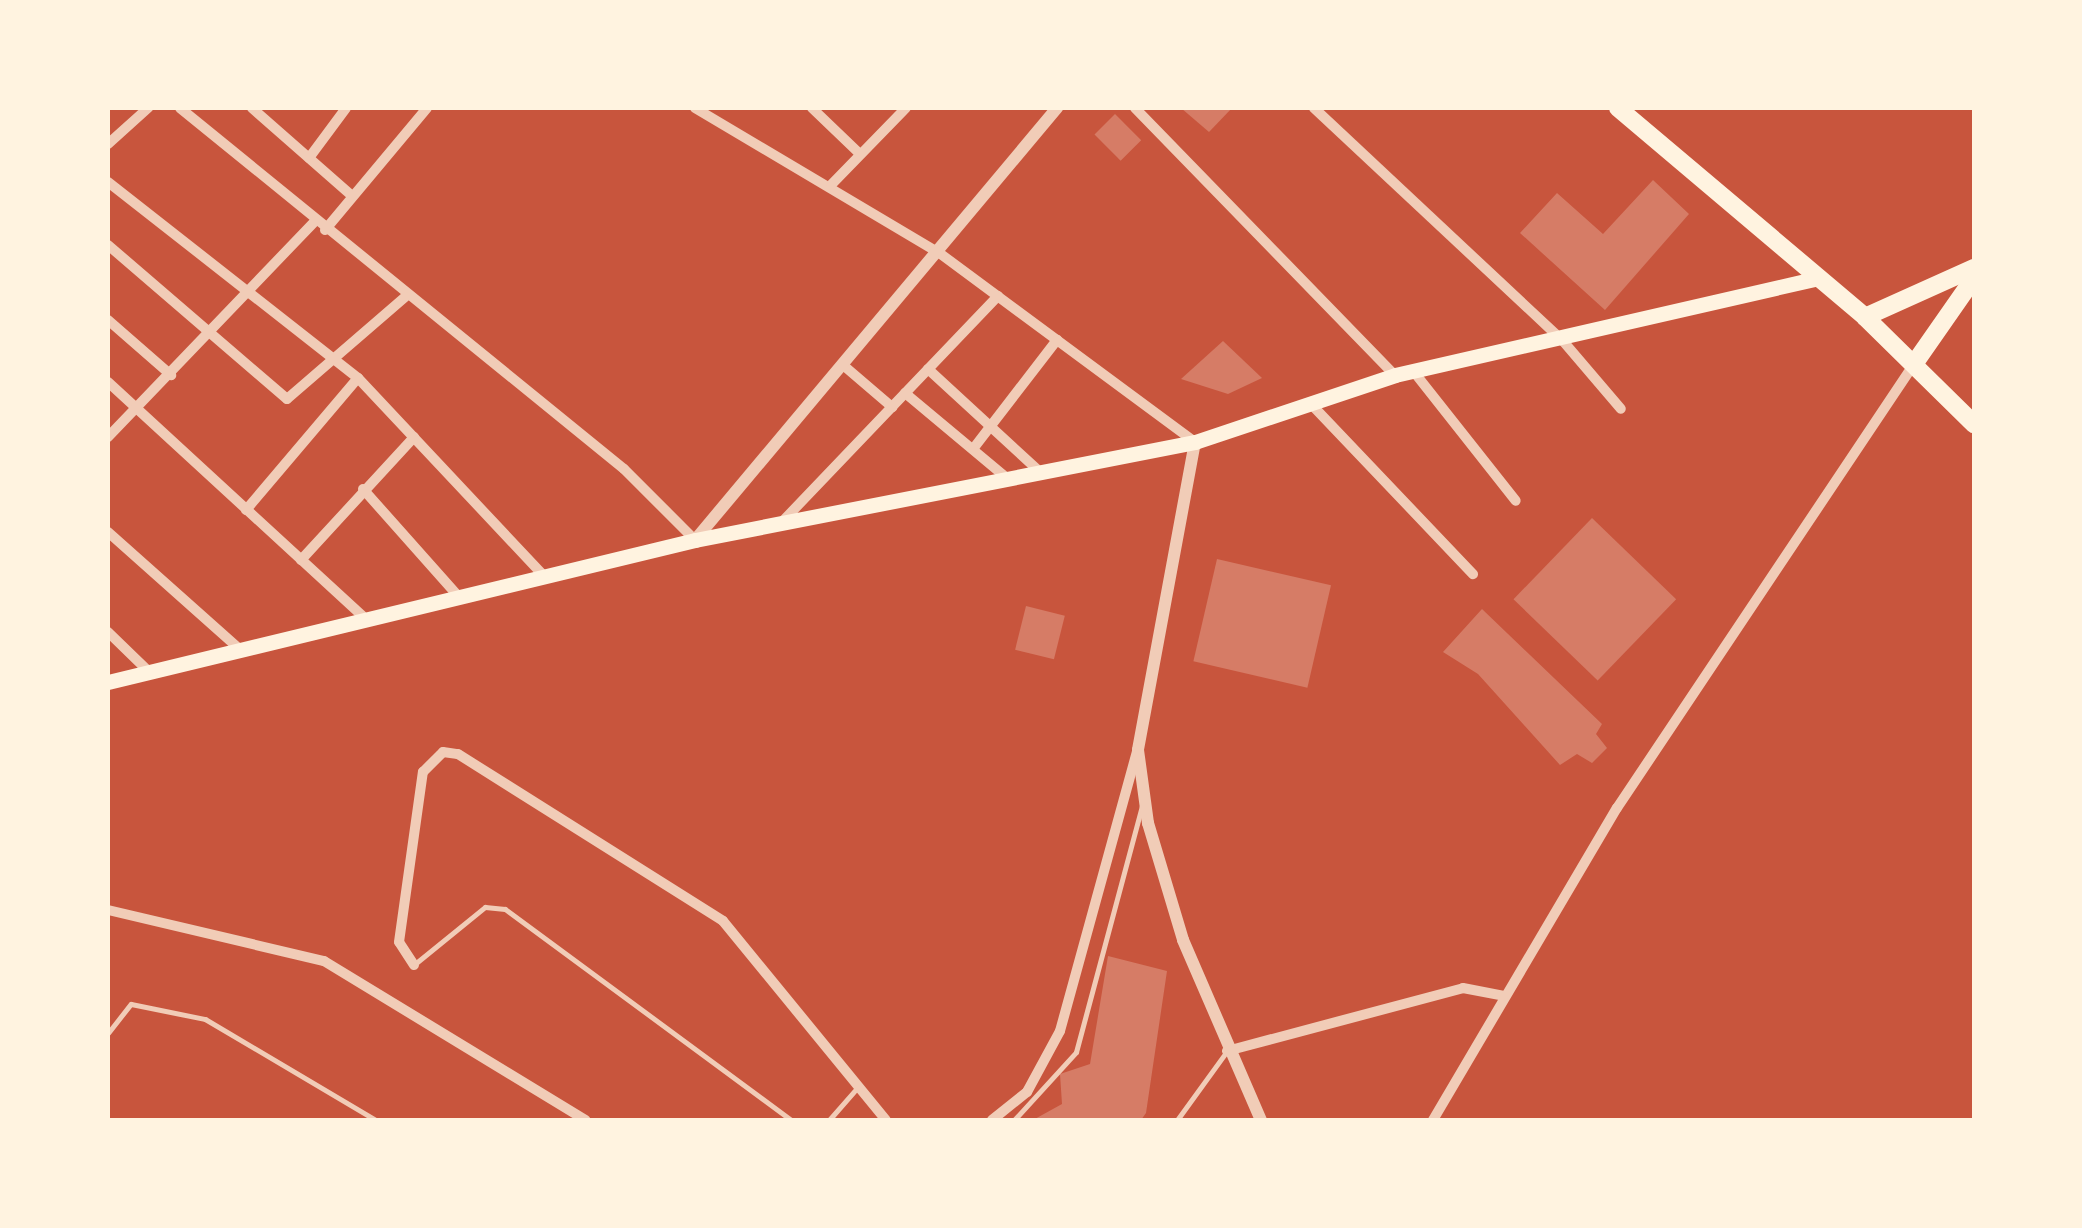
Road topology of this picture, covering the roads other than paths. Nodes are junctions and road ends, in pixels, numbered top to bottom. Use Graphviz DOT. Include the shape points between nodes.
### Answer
graph roads {
  1 [pos="148,108"];
  2 [pos="180,108"];
  3 [pos="252,108"];
  4 [pos="346,108"];
  5 [pos="427,108"];
  6 [pos="695,108"];
  7 [pos="812,108"];
  8 [pos="906,108"];
  9 [pos="1057,108"];
  10 [pos="1134,108"];
  11 [pos="1314,108"];
  12 [pos="1618,108"];
  13 [pos="108,144"];
  14 [pos="859,153"];
  15 [pos="309,158"];
  16 [pos="108,182"];
  17 [pos="831,185"];
  18 [pos="352,196"];
  19 [pos="315,221"];
  20 [pos="326,230"];
  21 [pos="108,244"];
  22 [pos="938,252"];
  23 [pos="1974,268"];
  24 [pos="1819,278"];
  25 [pos="1974,278"];
  26 [pos="248,296"];
  27 [pos="998,296"];
  28 [pos="406,297"];
  29 [pos="1865,317"];
  30 [pos="108,320"];
  31 [pos="212,337"];
  32 [pos="1057,340"];
  33 [pos="1563,341"];
  34 [pos="334,359"];
  35 [pos="1914,364"];
  36 [pos="843,366"];
  37 [pos="928,370"];
  38 [pos="1414,372"];
  39 [pos="171,375"];
  40 [pos="1396,375"];
  41 [pos="358,378"];
  42 [pos="108,382"];
  43 [pos="906,393"];
  44 [pos="1310,404"];
  45 [pos="892,407"];
  46 [pos="136,408"];
  47 [pos="1621,409"];
  48 [pos="1974,424"];
  49 [pos="990,426"];
  50 [pos="108,437"];
  51 [pos="414,437"];
  52 [pos="1195,442"];
  53 [pos="973,449"];
  54 [pos="1041,472"];
  55 [pos="1008,479"];
  56 [pos="363,489"];
  57 [pos="1516,501"];
  58 [pos="246,510"];
  59 [pos="780,524"];
  60 [pos="108,532"];
  61 [pos="696,540"];
  62 [pos="302,560"];
  63 [pos="1473,574"];
  64 [pos="544,576"];
  65 [pos="458,596"];
  66 [pos="364,618"];
  67 [pos="108,632"];
  68 [pos="237,648"];
  69 [pos="146,668"];
  70 [pos="108,682"];
  71 [pos="1138,750"];
  72 [pos="1144,796"];
  73 [pos="108,910"];
  74 [pos="414,965"];
  75 [pos="1505,996"];
  76 [pos="108,1033"];
  77 [pos="1227,1051"];
  78 [pos="857,1088"];
  79 [pos="376,1120"];
  80 [pos="586,1120"];
  81 [pos="791,1120"];
  82 [pos="829,1120"];
  83 [pos="886,1120"];
  84 [pos="992,1120"];
  85 [pos="1014,1120"];
  86 [pos="1177,1120"];
  87 [pos="1261,1120"];
  88 [pos="1433,1120"];
  1 -- 13 [label="street"];
  2 -- 19 [label="street"];
  3 -- 15 [label="street"];
  4 -- 15 [label="street"];
  5 -- 18 [label="street"];
  6 -- 17 [label="street"];
  7 -- 14 [label="street"];
  8 -- 14 [label="street"];
  9 -- 22 [label="street"];
  10 -- 40 [label="street"];
  11 -- 33 [label="street"];
  12 -- 24 [label="main road"];
  14 -- 17 [label="street"];
  15 -- 18 [label="street"];
  16 -- 26 [label="street"];
  17 -- 22 [label="street"];
  18 -- 20 [label="street"];
  19 -- 20 [label="street"];
  19 -- 26 [label="street"];
  20 -- 28 [label="street"];
  21 -- 31 [label="street"];
  22 -- 27 [label="street"];
  22 -- 36 [label="street"];
  23 -- 29 [label="main road"];
  24 -- 29 [label="main road"];
  24 -- 33 [label="main road"];
  25 -- 35 [label="main road"];
  26 -- 31 [label="street"];
  26 -- 34 [label="street"];
  27 -- 32 [label="street"];
  27 -- 37 [label="street"];
  28 -- 34 [label="street"];
  28 -- 61 [label="street" via="624,469"];
  29 -- 35 [label="main road"];
  30 -- 39 [label="street"];
  31 -- 34 [label="street" via="287,398"];
  31 -- 39 [label="street"];
  32 -- 49 [label="street"];
  32 -- 52 [label="street"];
  33 -- 38 [label="main road"];
  33 -- 47 [label="street"];
  34 -- 41 [label="street"];
  35 -- 48 [label="main road"];
  35 -- 75 [label="street" via="1616,808"];
  36 -- 45 [label="street"];
  36 -- 61 [label="street"];
  37 -- 43 [label="street"];
  37 -- 49 [label="street"];
  38 -- 40 [label="main road"];
  38 -- 57 [label="street"];
  39 -- 46 [label="street"];
  40 -- 44 [label="main road"];
  41 -- 51 [label="street"];
  41 -- 58 [label="street"];
  42 -- 46 [label="street"];
  43 -- 45 [label="street"];
  43 -- 53 [label="street"];
  44 -- 52 [label="main road"];
  44 -- 63 [label="street"];
  45 -- 59 [label="street"];
  46 -- 50 [label="street"];
  46 -- 58 [label="street"];
  49 -- 53 [label="street"];
  49 -- 54 [label="street"];
  51 -- 56 [label="street"];
  51 -- 64 [label="street"];
  52 -- 54 [label="main road"];
  52 -- 71 [label="street"];
  53 -- 55 [label="street"];
  54 -- 55 [label="main road"];
  55 -- 59 [label="main road"];
  56 -- 62 [label="street"];
  56 -- 65 [label="street"];
  58 -- 62 [label="street"];
  59 -- 61 [label="main road"];
  60 -- 68 [label="street"];
  61 -- 64 [label="main road"];
  62 -- 66 [label="street"];
  64 -- 65 [label="main road"];
  65 -- 66 [label="main road"];
  66 -- 68 [label="main road"];
  67 -- 69 [label="street"];
  68 -- 69 [label="main road"];
  69 -- 70 [label="main road"];
  71 -- 72 [label="street"];
  71 -- 84 [label="street" via="1060,1030 1027,1092"];
  72 -- 77 [label="street" via="1183,940"];
  72 -- 85 [label="lane" via="1076,1052"];
  73 -- 80 [label="street" via="324,961"];
  74 -- 78 [label="street" via="399,942 423,772 443,752 458,754 723,921"];
  74 -- 81 [label="lane" via="485,907 505,909"];
  75 -- 77 [label="street" via="1463,988"];
  75 -- 88 [label="street"];
  76 -- 79 [label="lane" via="132,1004 205,1018"];
  77 -- 86 [label="lane"];
  77 -- 87 [label="street"];
  78 -- 82 [label="lane"];
  78 -- 83 [label="street"];
}
